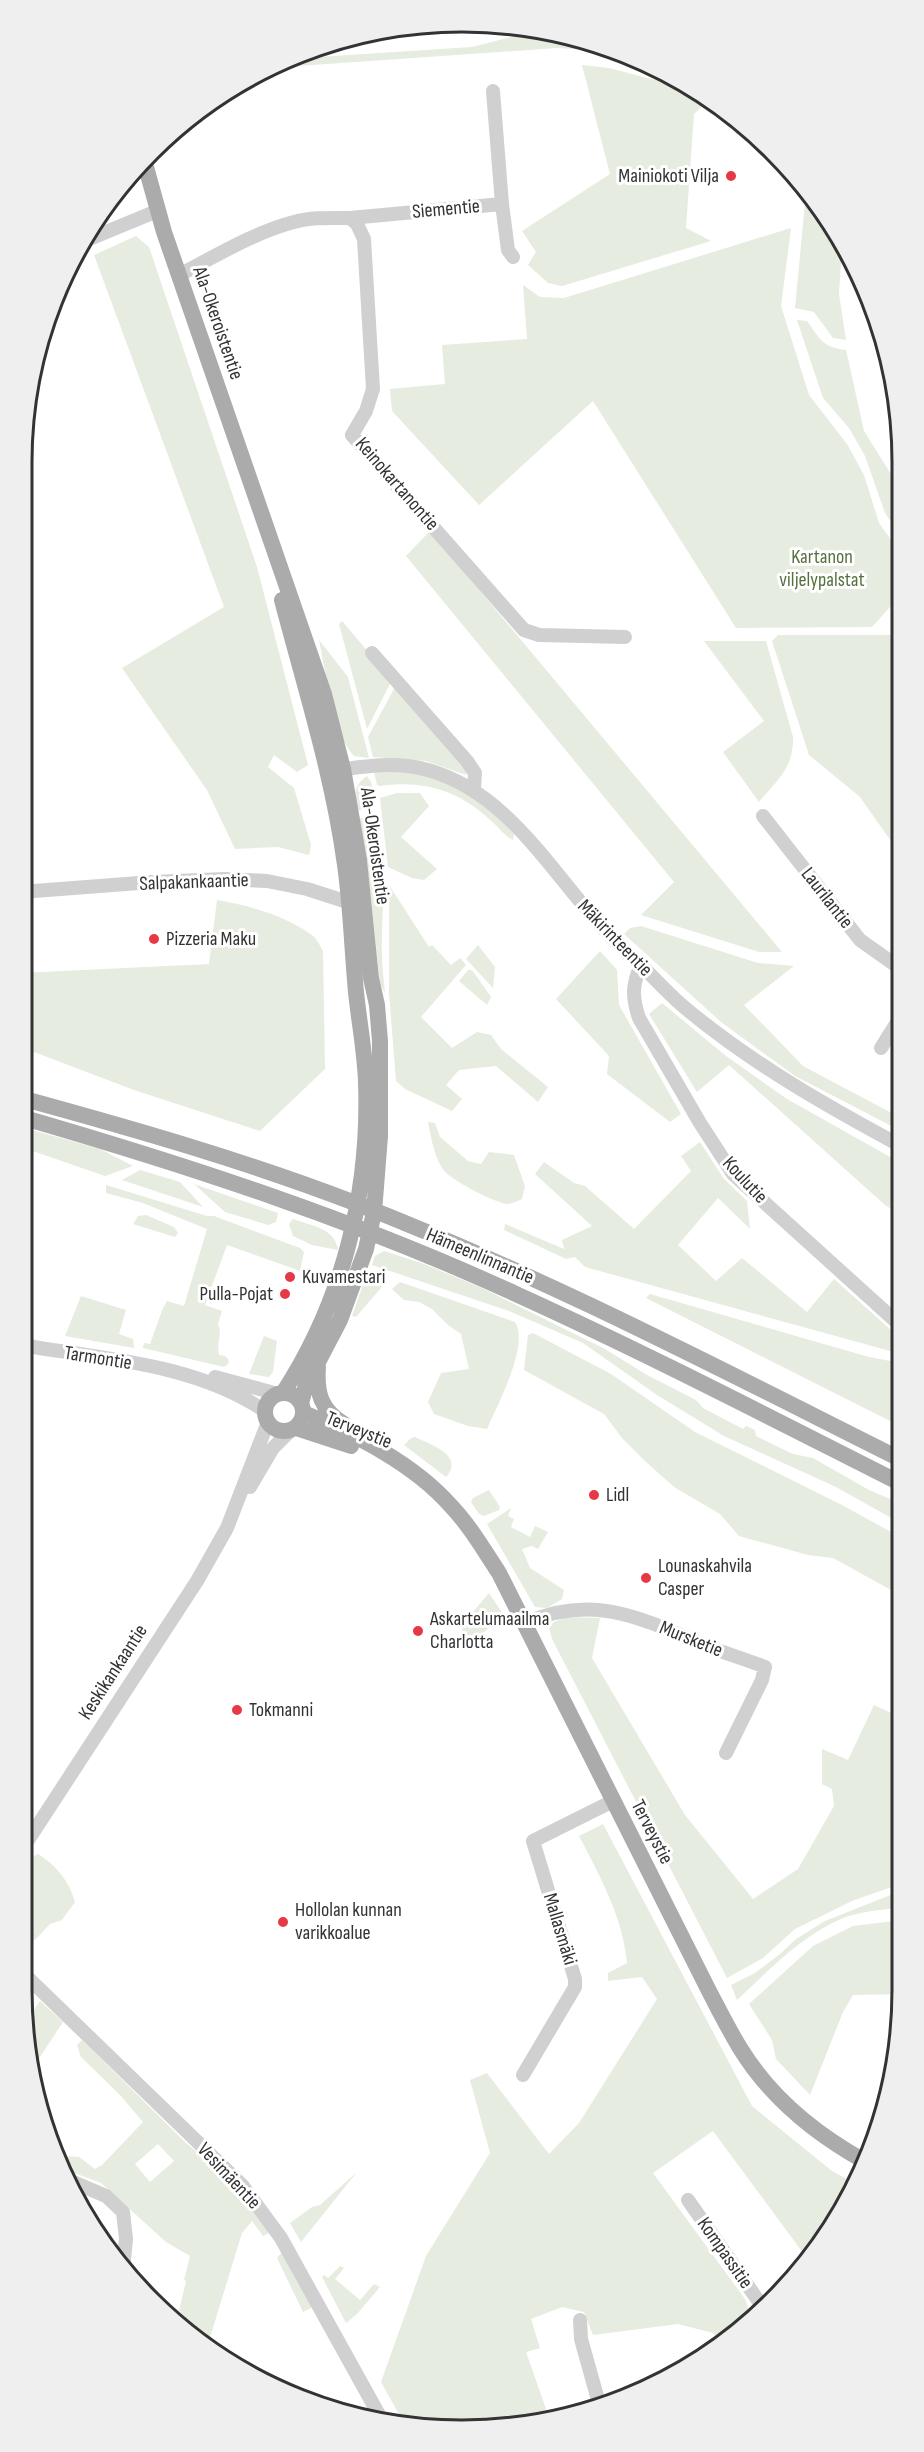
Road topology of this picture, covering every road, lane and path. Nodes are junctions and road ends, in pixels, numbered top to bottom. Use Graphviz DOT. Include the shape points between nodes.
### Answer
graph roads {
  1 [pos="493,91"];
  2 [pos="146,170"];
  3 [pos="502,204"];
  4 [pos="157,211"];
  5 [pos="350,218"];
  6 [pos="96,236"];
  7 [pos="513,257"];
  8 [pos="179,275"];
  9 [pos="625,637"];
  10 [pos="372,653"];
  11 [pos="335,771"];
  12 [pos="474,790"];
  13 [pos="763,816"];
  14 [pos="32,891"];
  15 [pos="356,905"];
  16 [pos="892,963"];
  17 [pos="641,965"];
  18 [pos="892,1030"];
  19 [pos="881,1048"];
  20 [pos="32,1101"];
  21 [pos="32,1120"];
  22 [pos="892,1141"];
  23 [pos="357,1204"];
  24 [pos="374,1212"];
  25 [pos="353,1225"];
  26 [pos="369,1233"];
  27 [pos="892,1318"];
  28 [pos="32,1347"];
  29 [pos="318,1363"];
  30 [pos="174,1371"];
  31 [pos="281,1394"];
  32 [pos="267,1417"];
  33 [pos="298,1419"];
  34 [pos="892,1455"];
  35 [pos="892,1479"];
  36 [pos="433,1487"];
  37 [pos="234,1511"];
  38 [pos="525,1623"];
  39 [pos="726,1753"];
  40 [pos="613,1801"];
  41 [pos="32,1834"];
  42 [pos="32,1982"];
  43 [pos="523,2075"];
  44 [pos="859,2157"];
  45 [pos="78,2184"];
  46 [pos="688,2200"];
  47 [pos="124,2257"];
  48 [pos="759,2301"];
  49 [pos="580,2320"];
  50 [pos="598,2399"];
  51 [pos="377,2412"];
  1 -- 3 [label="street, Siementie"];
  2 -- 4 [label="main road, Ala-Okeroistentie"];
  3 -- 5 [label="street, Siementie"];
  3 -- 7 [label="street" via="508,250"];
  4 -- 6 [label="street"];
  4 -- 8 [label="main road, Ala-Okeroistentie"];
  5 -- 8 [label="street" via="293,222"];
  5 -- 9 [label="street, Keinokartanontie" via="364,238 373,389 352,435 524,630 539,635"];
  8 -- 11 [label="main road, Ala-Okeroistentie" via="256,499"];
  10 -- 12 [label="street" via="467,761 475,774"];
  11 -- 12 [label="street, Mäkirinteentie" via="404,766 444,776"];
  11 -- 15 [label="main road, Ala-Okeroistentie" via="345,865"];
  12 -- 17 [label="street, Mäkirinteentie" via="508,817 595,920"];
  13 -- 16 [label="street, Laurilantie" via="860,940"];
  14 -- 15 [label="street, Salpakankaantie" via="152,882 267,880"];
  15 -- 23 [label="main road, Ala-Okeroistentie" via="366,1083 366,1133"];
  15 -- 24 [label="main road, Ala-Okeroistentie" via="380,1041 380,1136"];
  17 -- 22 [label="street, Mäkirinteentie" via="737,1050"];
  17 -- 27 [label="street, Koulutie" via="633,999 639,1018 734,1174"];
  18 -- 19 [label="street"];
  20 -- 23 [label="main road, Hämeenlinnantie" via="248,1164"];
  21 -- 25 [label="main road, Hämeenlinnantie" via="168,1160"];
  23 -- 24 [label="main road, Hämeenlinnantie"];
  23 -- 25 [label="main road, Ala-Okeroistentie"];
  24 -- 26 [label="main road, Ala-Okeroistentie"];
  24 -- 34 [label="main road, Hämeenlinnantie" via="550,1286"];
  25 -- 26 [label="main road, Hämeenlinnantie"];
  25 -- 31 [label="main road" via="327,1313"];
  26 -- 29 [label="main road, Keskikankaantie" via="340,1320"];
  26 -- 35 [label="main road, Hämeenlinnantie" via="517,1294"];
  28 -- 30 [label="street, Tarmontie"];
  29 -- 33 [label="main road, Keskikankaantie" via="306,1385"];
  29 -- 36 [label="main road, Terveystie" via="317,1384 327,1412 391,1449"];
  30 -- 31 [label="street, Tarmontie" via="193,1372"];
  30 -- 32 [label="street, Tarmontie" via="246,1399"];
  31 -- 32 [label="main road" via="269,1401"];
  31 -- 33 [label="main road" via="294,1396"];
  32 -- 33 [label="main road" via="276,1429"];
  32 -- 37 [label="street, Keskikankaantie"];
  33 -- 36 [label="main road, Terveystie" via="386,1462 425,1487"];
  33 -- 37 [label="street, Keskikankaantie" via="273,1448"];
  36 -- 38 [label="main road, Terveystie" via="475,1535"];
  37 -- 41 [label="street, Keskikankaantie" via="197,1581"];
  38 -- 39 [label="street, Mursketie" via="577,1610 626,1613 765,1667"];
  38 -- 40 [label="main road, Terveystie"];
  40 -- 43 [label="street, Mallasmäki" via="533,1841 575,1987"];
  40 -- 44 [label="main road, Terveystie" via="741,2049 790,2109"];
  42 -- 51 [label="street, Vesimäentie" via="242,2185 281,2238"];
  45 -- 47 [label="street" via="106,2196 123,2212"];
  46 -- 48 [label="street, Kompassitie"];
  49 -- 50 [label="street" via="581,2339"];
}
